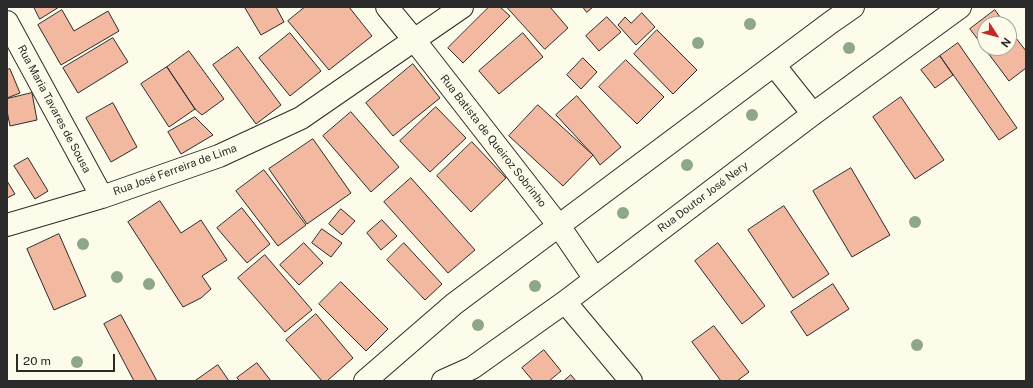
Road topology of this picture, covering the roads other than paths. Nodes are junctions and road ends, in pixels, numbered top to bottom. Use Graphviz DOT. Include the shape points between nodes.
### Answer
graph roads {
  1 [pos="387,7"];
  2 [pos="462,7"];
  3 [pos="853,7"];
  4 [pos="960,7"];
  5 [pos="7,22"];
  6 [pos="415,41"];
  7 [pos="774,65"];
  8 [pos="813,114"];
  9 [pos="102,197"];
  10 [pos="7,225"];
  11 [pos="559,226"];
  12 [pos="595,278"];
  13 [pos="565,302"];
  14 [pos="365,381"];
  15 [pos="443,381"];
  16 [pos="631,381"];
  1 -- 6 [label="street, Rua Batista de Queiroz Sobrinho"];
  2 -- 6 [label="street, Rua José Ferreira de Lima"];
  3 -- 7 [label="street"];
  4 -- 8 [label="street, Rua Doutor José Nery"];
  5 -- 9 [label="street, Rua Maria Tavares de Sousa"];
  6 -- 9 [label="street, Rua José Ferreira de Lima" via="301,118 219,156"];
  6 -- 11 [label="street, Rua Batista de Queiroz Sobrinho"];
  7 -- 8 [label="street"];
  7 -- 11 [label="street"];
  8 -- 12 [label="street, Rua Doutor José Nery"];
  9 -- 10 [label="street, Rua José Ferreira de Lima"];
  11 -- 12 [label="street, Rua Batista de Queiroz Sobrinho"];
  11 -- 14 [label="street" via="454,304"];
  12 -- 13 [label="street, Rua Doutor José Nery"];
  13 -- 15 [label="street, Rua Doutor José Nery" via="472,368"];
  13 -- 16 [label="street"];
}
